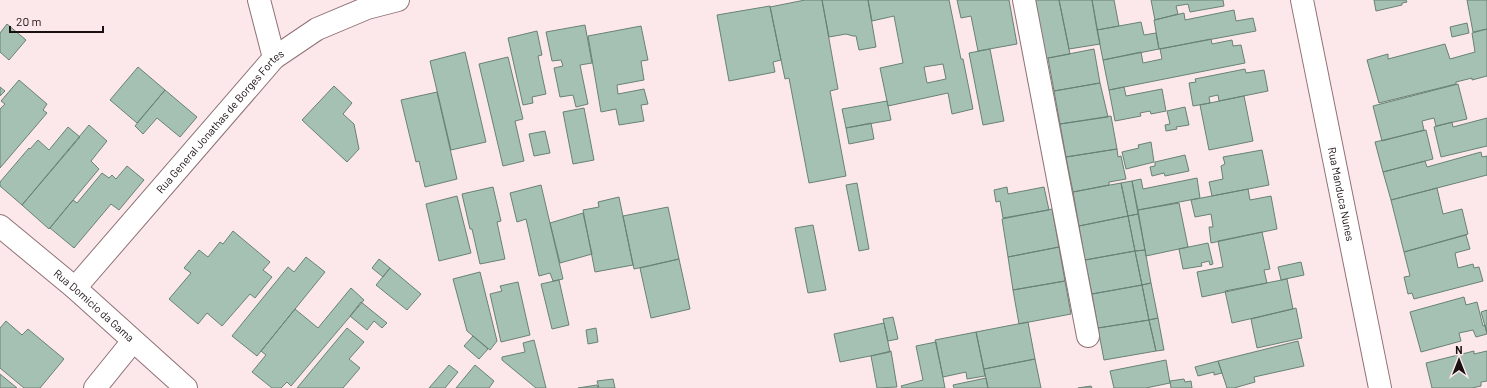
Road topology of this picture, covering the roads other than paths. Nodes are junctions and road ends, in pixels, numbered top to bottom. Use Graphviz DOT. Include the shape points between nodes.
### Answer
graph roads {
  1 [pos="259,0"];
  2 [pos="398,0"];
  3 [pos="1024,0"];
  4 [pos="1302,0"];
  5 [pos="274,58"];
  6 [pos="0,226"];
  7 [pos="75,288"];
  8 [pos="1088,336"];
  9 [pos="133,341"];
  10 [pos="95,388"];
  11 [pos="186,388"];
  12 [pos="1380,388"];
  1 -- 5 [label="street"];
  2 -- 5 [label="street, Rua General Jonathas de Borges Fortes" via="367,8 317,29"];
  3 -- 8 [label="street"];
  4 -- 12 [label="street, Rua Manduca Nunes"];
  5 -- 7 [label="street, Rua General Jonathas de Borges Fortes"];
  6 -- 7 [label="street, Rua Domicio da Gama"];
  7 -- 9 [label="street, Rua Domicio da Gama"];
  9 -- 10 [label="street"];
  9 -- 11 [label="street, Rua Domicio da Gama"];
}
